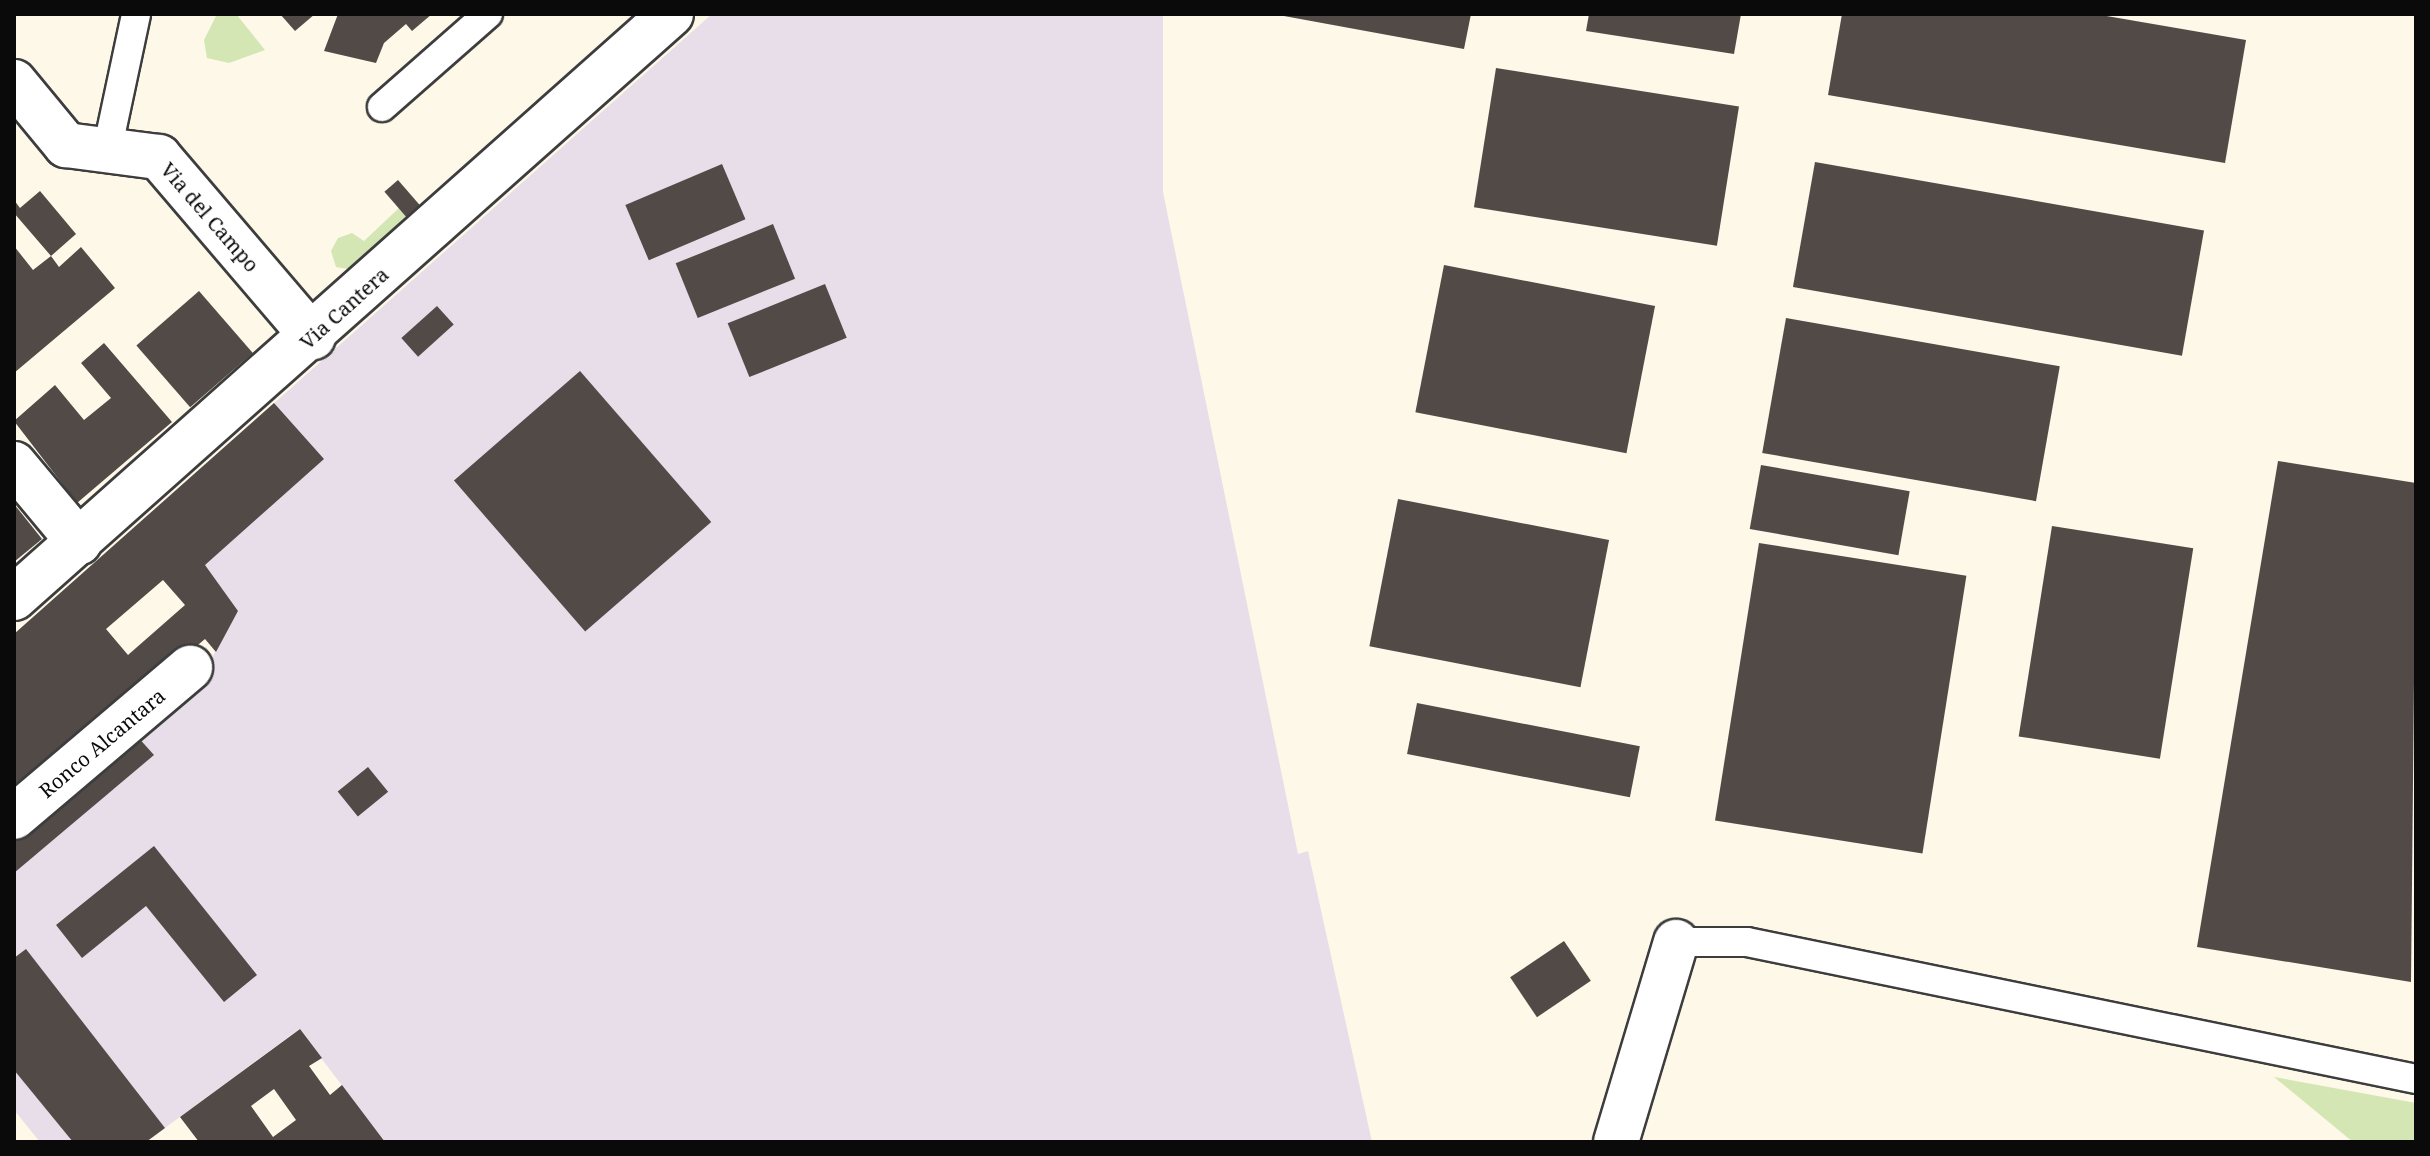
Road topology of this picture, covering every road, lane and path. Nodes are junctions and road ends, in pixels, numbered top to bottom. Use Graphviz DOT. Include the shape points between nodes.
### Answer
graph roads {
  1 [pos="136,14"];
  2 [pos="488,14"];
  3 [pos="671,14"];
  4 [pos="14,82"];
  5 [pos="382,107"];
  6 [pos="107,151"];
  7 [pos="313,337"];
  8 [pos="14,464"];
  9 [pos="79,542"];
  10 [pos="14,598"];
  11 [pos="190,668"];
  12 [pos="14,817"];
  13 [pos="1676,942"];
  14 [pos="2416,1079"];
  15 [pos="1616,1142"];
  1 -- 6 [label="lane"];
  2 -- 5 [label="lane"];
  3 -- 7 [label="street, Via Cantera"];
  4 -- 6 [label="street, Via del Campo" via="66,145"];
  6 -- 7 [label="street, Via del Campo" via="159,157"];
  7 -- 9 [label="street, Via Cantera"];
  8 -- 9 [label="street"];
  9 -- 10 [label="street, Via Cantera"];
  11 -- 12 [label="street, Ronco Alcantara"];
  13 -- 14 [label="lane" via="1747,942"];
  13 -- 15 [label="street"];
}
